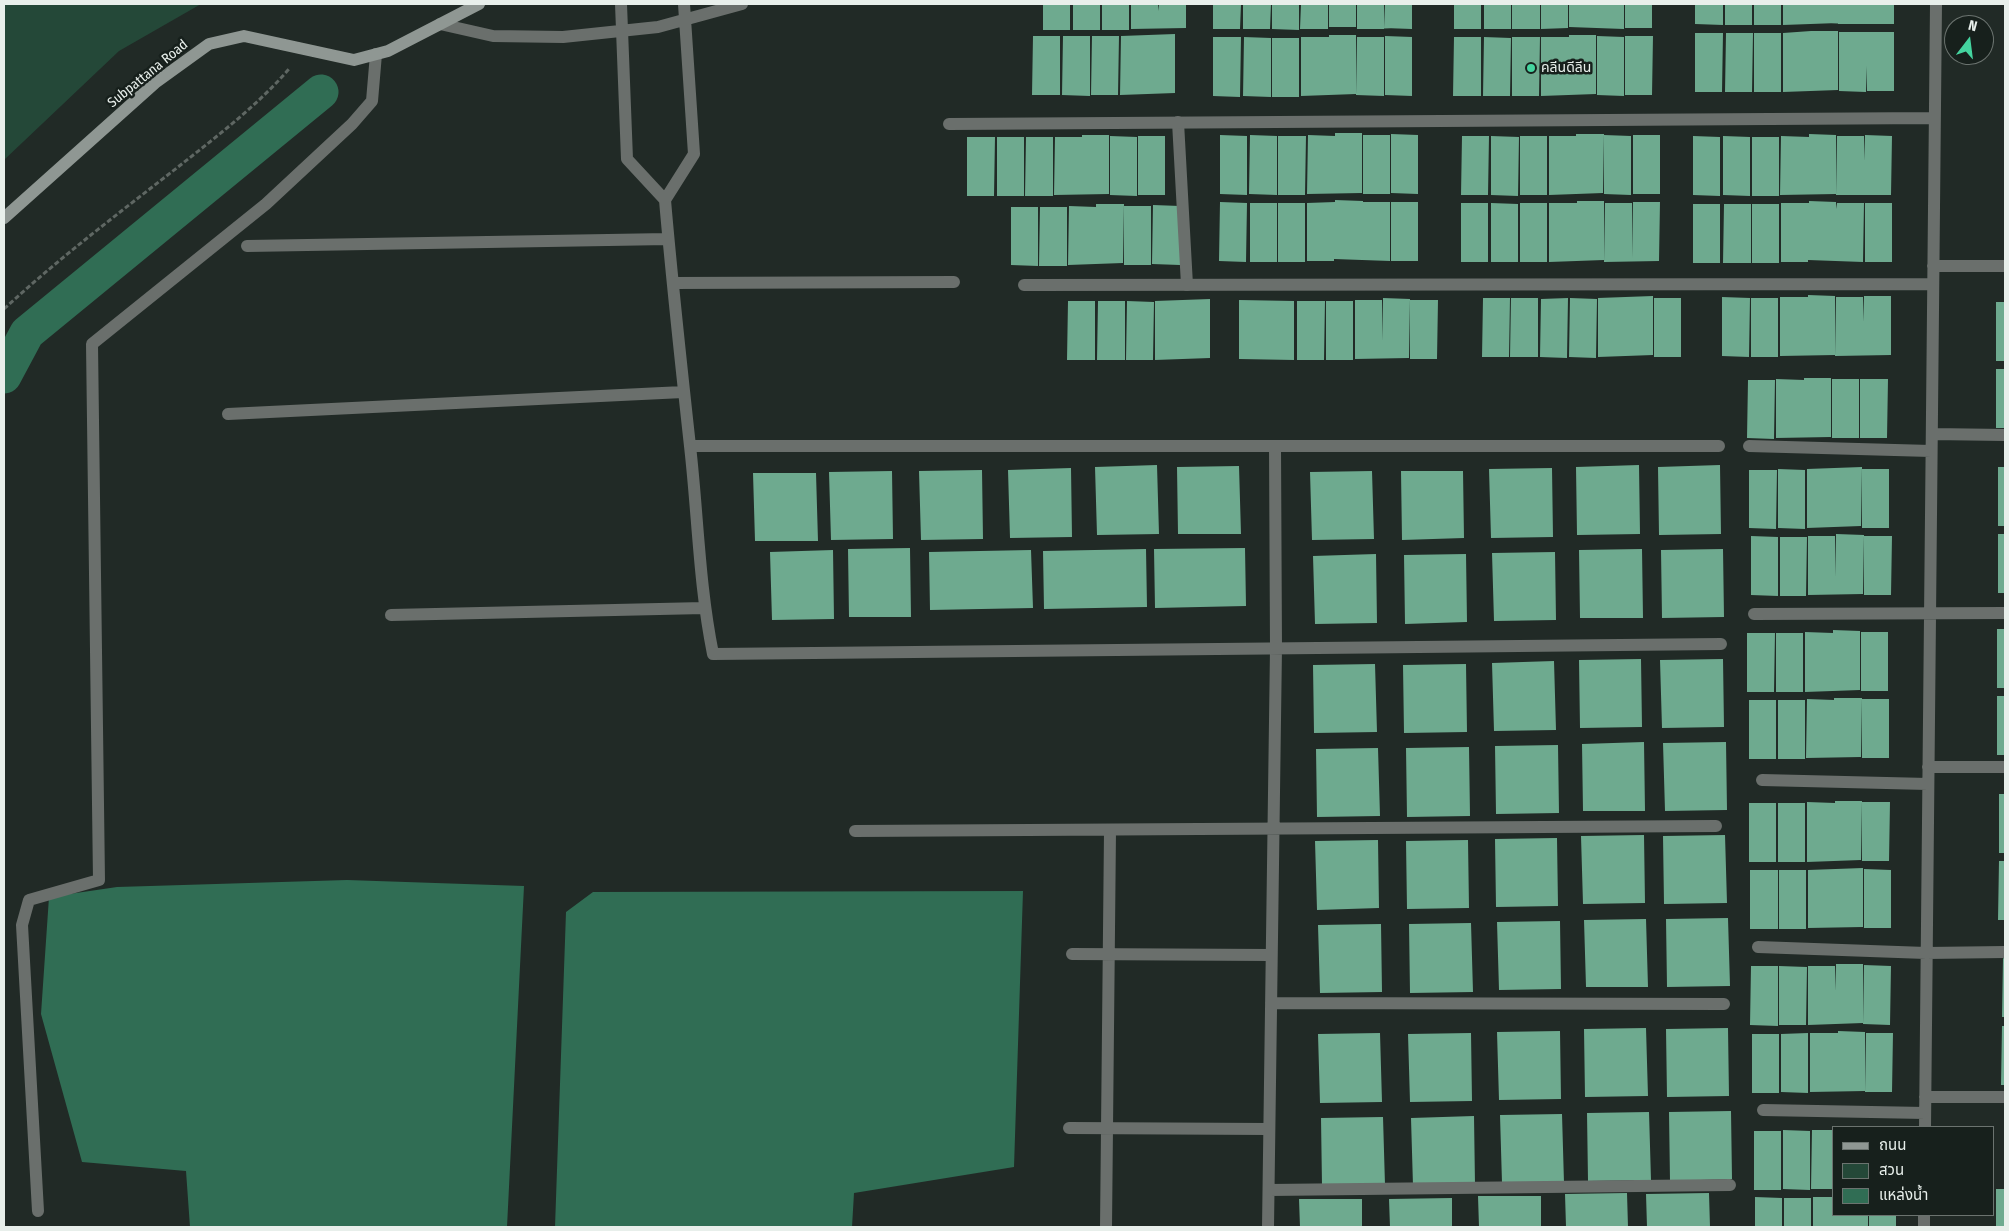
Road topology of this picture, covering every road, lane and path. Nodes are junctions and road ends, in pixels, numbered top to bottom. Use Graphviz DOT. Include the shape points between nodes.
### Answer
graph roads {
  1 [pos="479,4"];
  2 [pos="621,4"];
  3 [pos="684,4"];
  4 [pos="742,4"];
  5 [pos="1936,4"];
  6 [pos="686,20"];
  7 [pos="440,24"];
  8 [pos="621,31"];
  9 [pos="305,49"];
  10 [pos="376,54"];
  11 [pos="1934,118"];
  12 [pos="1178,122"];
  13 [pos="949,124"];
  14 [pos="665,200"];
  15 [pos="4,218"];
  16 [pos="668,239"];
  17 [pos="247,246"];
  18 [pos="1933,266"];
  19 [pos="2005,266"];
  20 [pos="954,282"];
  21 [pos="672,283"];
  22 [pos="1933,284"];
  23 [pos="1024,285"];
  24 [pos="1187,285"];
  25 [pos="4,308"];
  26 [pos="683,392"];
  27 [pos="228,414"];
  28 [pos="1932,434"];
  29 [pos="2005,435"];
  30 [pos="690,446"];
  31 [pos="1275,446"];
  32 [pos="1719,446"];
  33 [pos="1749,446"];
  34 [pos="1931,452"];
  35 [pos="704,608"];
  36 [pos="1754,614"];
  37 [pos="1930,614"];
  38 [pos="2005,614"];
  39 [pos="391,615"];
  40 [pos="1721,644"];
  41 [pos="1276,648"];
  42 [pos="1928,767"];
  43 [pos="2005,768"];
  44 [pos="1762,780"];
  45 [pos="1928,784"];
  46 [pos="1716,826"];
  47 [pos="1110,830"];
  48 [pos="1273,830"];
  49 [pos="855,831"];
  50 [pos="1758,947"];
  51 [pos="2005,952"];
  52 [pos="1926,953"];
  53 [pos="1072,954"];
  54 [pos="1109,954"];
  55 [pos="1271,956"];
  56 [pos="1271,1004"];
  57 [pos="1724,1004"];
  58 [pos="1925,1096"];
  59 [pos="2005,1097"];
  60 [pos="1763,1110"];
  61 [pos="1925,1113"];
  62 [pos="1925,1126"];
  63 [pos="1069,1128"];
  64 [pos="1108,1128"];
  65 [pos="1269,1128"];
  66 [pos="1730,1185"];
  67 [pos="1269,1190"];
  68 [pos="38,1211"];
  69 [pos="1106,1227"];
  70 [pos="1268,1227"];
  1 -- 7 [label="street, Subpattana Road"];
  2 -- 8 [label="street"];
  3 -- 6 [label="street"];
  4 -- 6 [label="street"];
  5 -- 11 [label="street"];
  6 -- 8 [label="street" via="658,28"];
  6 -- 14 [label="street" via="694,154"];
  7 -- 8 [label="street" via="494,36 563,37"];
  7 -- 10 [label="street, Subpattana Road" via="388,52"];
  8 -- 14 [label="street" via="627,159"];
  9 -- 10 [label="street, Subpattana Road" via="354,60"];
  9 -- 15 [label="street, Subpattana Road" via="244,36 209,44 155,83"];
  9 -- 25 [label="path" via="278,81 220,134"];
  10 -- 68 [label="street" via="372,100 352,124 266,204 92,344 100,880 29,900 22,925"];
  11 -- 12 [label="street"];
  11 -- 18 [label="street"];
  12 -- 13 [label="street"];
  12 -- 24 [label="street"];
  14 -- 16 [label="street"];
  16 -- 17 [label="street"];
  16 -- 21 [label="street"];
  18 -- 19 [label="street"];
  18 -- 22 [label="street"];
  20 -- 21 [label="street"];
  21 -- 26 [label="street"];
  22 -- 24 [label="street"];
  22 -- 28 [label="street"];
  23 -- 24 [label="street"];
  26 -- 27 [label="street"];
  26 -- 30 [label="street"];
  28 -- 29 [label="street"];
  28 -- 34 [label="street"];
  30 -- 31 [label="street"];
  30 -- 35 [label="street"];
  31 -- 32 [label="street"];
  31 -- 41 [label="street"];
  33 -- 34 [label="street"];
  34 -- 37 [label="street"];
  35 -- 39 [label="street"];
  35 -- 41 [label="street" via="714,654"];
  36 -- 37 [label="street"];
  37 -- 38 [label="street"];
  37 -- 42 [label="street"];
  40 -- 41 [label="street"];
  41 -- 48 [label="street"];
  42 -- 43 [label="street"];
  42 -- 45 [label="street"];
  44 -- 45 [label="street"];
  45 -- 52 [label="street"];
  46 -- 48 [label="street"];
  47 -- 48 [label="street"];
  47 -- 49 [label="street"];
  47 -- 54 [label="street"];
  48 -- 55 [label="street"];
  50 -- 52 [label="street"];
  51 -- 52 [label="street"];
  52 -- 58 [label="street"];
  53 -- 54 [label="street"];
  54 -- 55 [label="street"];
  54 -- 64 [label="street"];
  55 -- 56 [label="street"];
  56 -- 57 [label="street"];
  56 -- 65 [label="street"];
  58 -- 59 [label="street"];
  58 -- 61 [label="street"];
  60 -- 61 [label="street"];
  61 -- 62 [label="street"];
  63 -- 64 [label="street"];
  64 -- 65 [label="street"];
  64 -- 69 [label="street"];
  65 -- 67 [label="street"];
  66 -- 67 [label="street"];
  67 -- 70 [label="street"];
}
